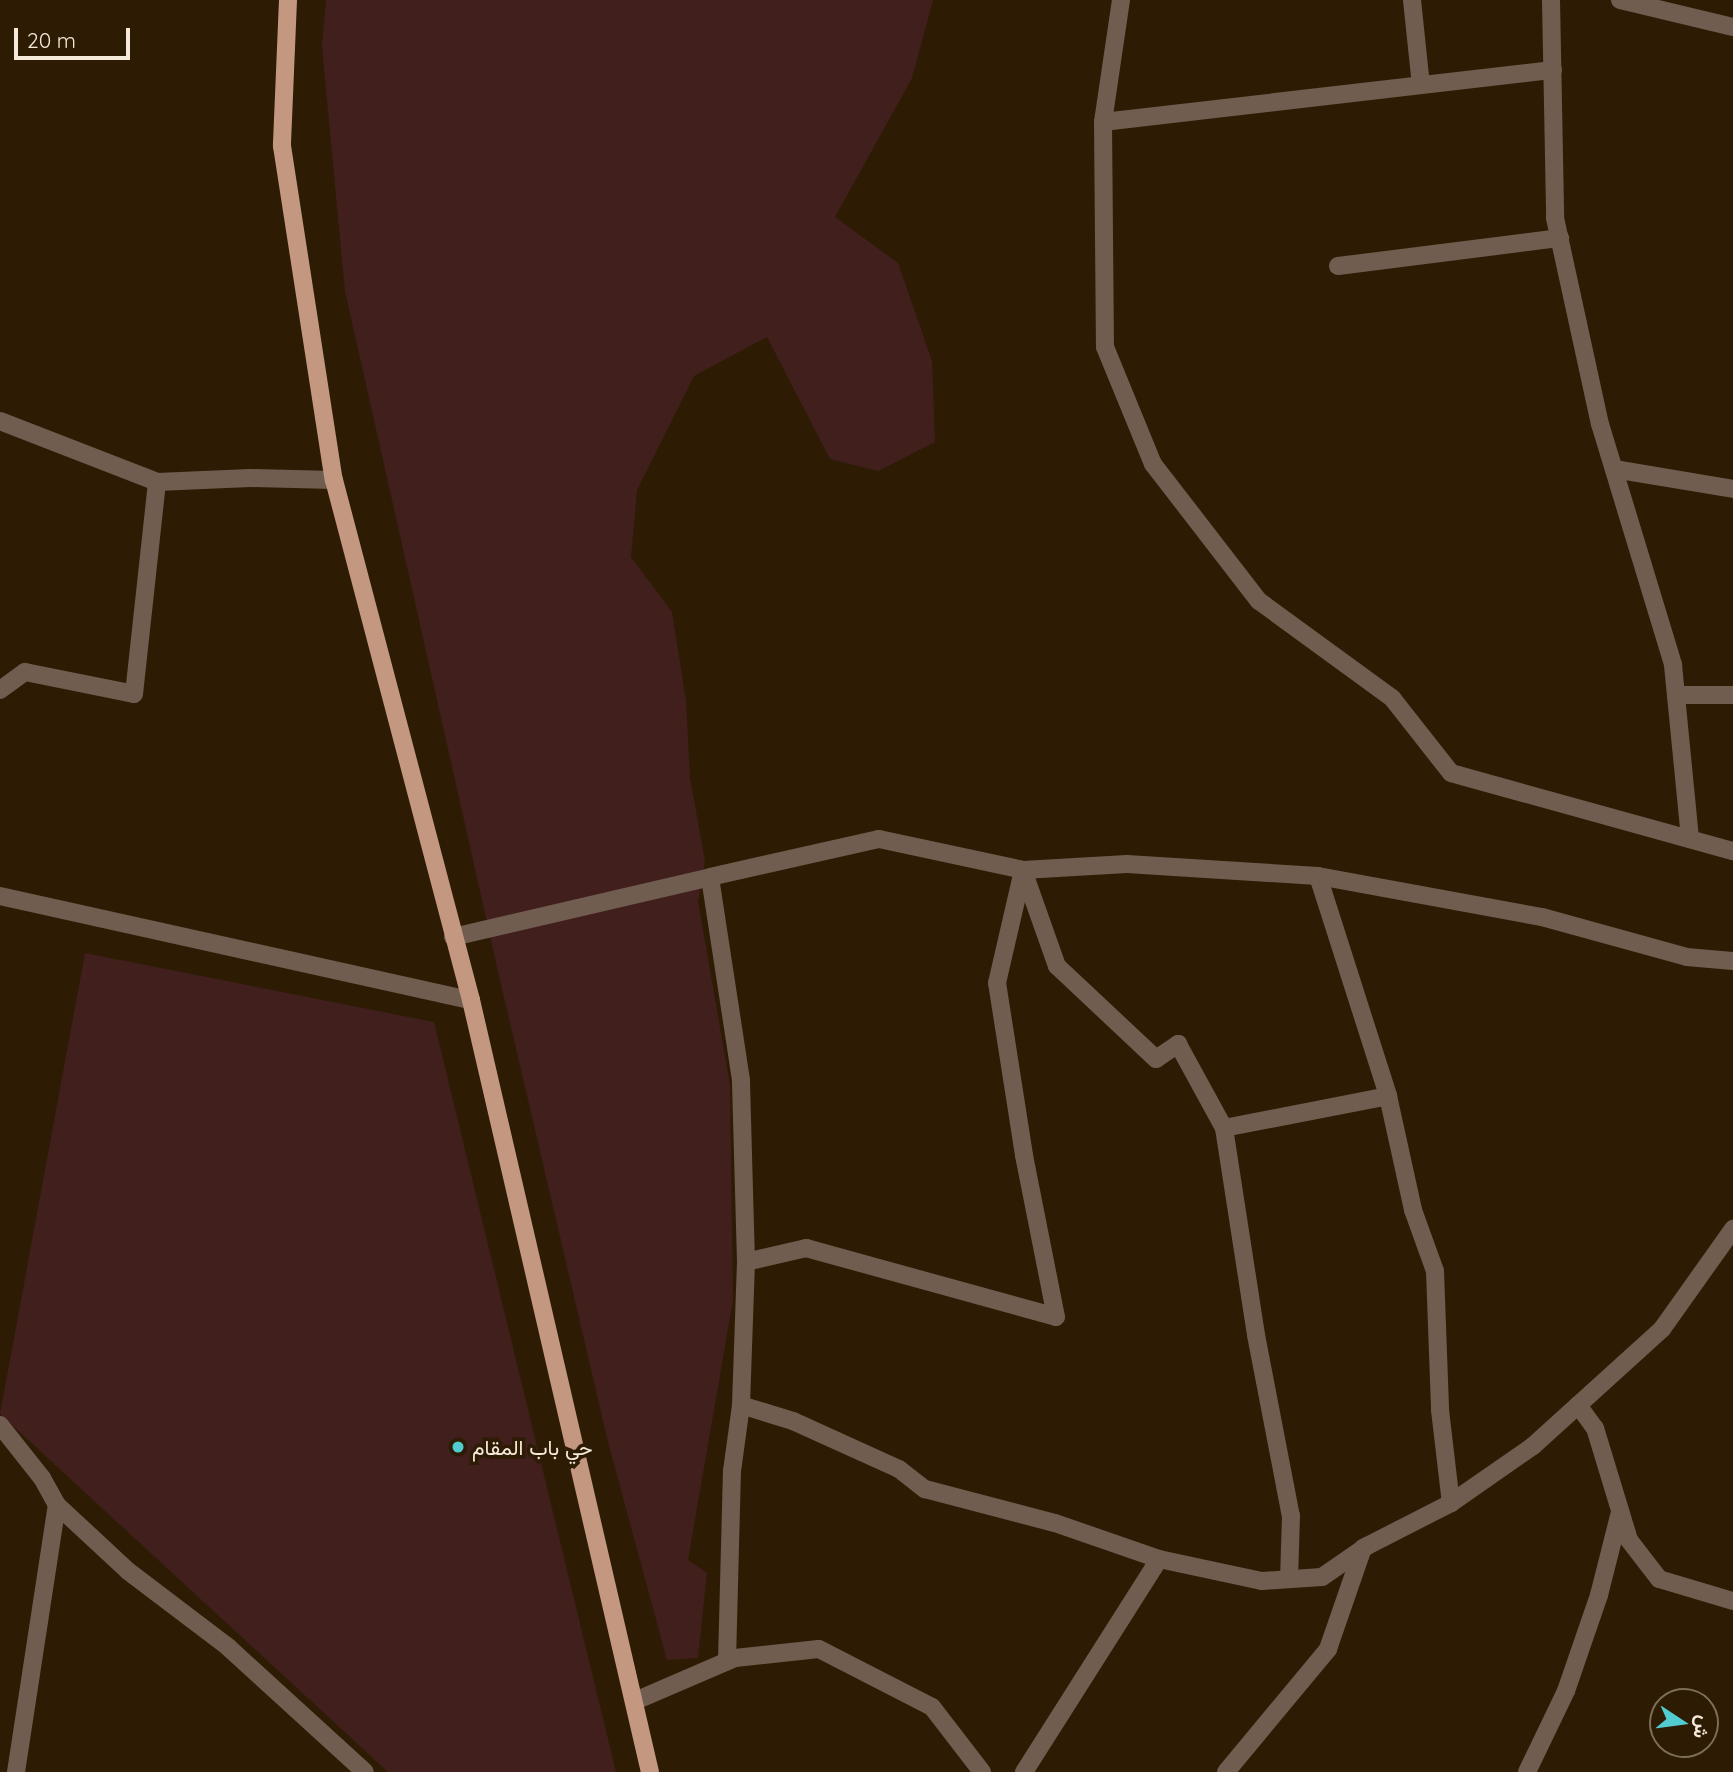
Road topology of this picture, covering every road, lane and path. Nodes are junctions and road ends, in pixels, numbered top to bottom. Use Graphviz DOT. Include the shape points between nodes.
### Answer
graph roads {
  1 [pos="288,0"];
  2 [pos="1121,0"];
  3 [pos="1412,0"];
  4 [pos="1551,0"];
  5 [pos="1620,0"];
  6 [pos="1733,27"];
  7 [pos="1553,70"];
  8 [pos="1421,85"];
  9 [pos="1102,122"];
  10 [pos="1560,239"];
  11 [pos="1338,266"];
  12 [pos="0,421"];
  13 [pos="1614,469"];
  14 [pos="334,480"];
  15 [pos="157,482"];
  16 [pos="1733,489"];
  17 [pos="0,690"];
  18 [pos="1676,695"];
  19 [pos="1733,695"];
  20 [pos="1690,839"];
  21 [pos="1733,851"];
  22 [pos="1023,870"];
  23 [pos="1318,876"];
  24 [pos="710,877"];
  25 [pos="0,896"];
  26 [pos="453,937"];
  27 [pos="1733,961"];
  28 [pos="471,1000"];
  29 [pos="1388,1096"];
  30 [pos="1224,1128"];
  31 [pos="1733,1229"];
  32 [pos="746,1262"];
  33 [pos="741,1405"];
  34 [pos="1578,1405"];
  35 [pos="0,1425"];
  36 [pos="1451,1503"];
  37 [pos="57,1505"];
  38 [pos="1620,1512"];
  39 [pos="1363,1549"];
  40 [pos="1159,1559"];
  41 [pos="1289,1579"];
  42 [pos="1733,1601"];
  43 [pos="727,1661"];
  44 [pos="635,1701"];
  45 [pos="16,1772"];
  46 [pos="365,1772"];
  47 [pos="650,1772"];
  48 [pos="982,1772"];
  49 [pos="1024,1772"];
  50 [pos="1226,1772"];
  51 [pos="1527,1772"];
  1 -- 14 [label="main road" via="282,146"];
  2 -- 9 [label="street"];
  3 -- 8 [label="street"];
  4 -- 7 [label="street"];
  5 -- 6 [label="street"];
  7 -- 8 [label="street"];
  7 -- 10 [label="street" via="1555,218"];
  8 -- 9 [label="street"];
  9 -- 20 [label="street" via="1105,347 1153,464 1259,601 1392,698 1451,773"];
  10 -- 11 [label="street"];
  10 -- 13 [label="street"];
  12 -- 15 [label="street"];
  13 -- 16 [label="street"];
  13 -- 18 [label="street" via="1672,665"];
  14 -- 15 [label="street"];
  14 -- 26 [label="main road"];
  15 -- 17 [label="street" via="134,694 25,673"];
  18 -- 19 [label="street"];
  18 -- 20 [label="street"];
  20 -- 21 [label="street"];
  22 -- 23 [label="street" via="1127,864"];
  22 -- 24 [label="street" via="879,839"];
  22 -- 30 [label="street" via="1057,966 1156,1059 1178,1044"];
  22 -- 32 [label="street" via="997,983 1056,1317 806,1248"];
  23 -- 27 [label="street" via="1542,916 1686,957"];
  23 -- 29 [label="street"];
  24 -- 26 [label="street"];
  24 -- 32 [label="street" via="741,1080"];
  25 -- 28 [label="street"];
  26 -- 28 [label="main road"];
  28 -- 44 [label="main road"];
  29 -- 30 [label="street"];
  29 -- 36 [label="street" via="1413,1210 1436,1271 1440,1410"];
  30 -- 41 [label="street" via="1256,1335 1291,1516"];
  31 -- 34 [label="street" via="1662,1329"];
  32 -- 33 [label="street"];
  33 -- 40 [label="street" via="793,1420 899,1469 925,1489 1055,1523"];
  33 -- 43 [label="street" via="732,1471"];
  34 -- 36 [label="street" via="1533,1446"];
  34 -- 38 [label="street" via="1595,1428"];
  35 -- 37 [label="street"];
  36 -- 39 [label="street"];
  37 -- 45 [label="street"];
  37 -- 46 [label="street" via="128,1570 228,1647"];
  38 -- 42 [label="street" via="1629,1539 1659,1579"];
  38 -- 51 [label="street" via="1599,1595 1566,1691"];
  39 -- 41 [label="street" via="1322,1577"];
  39 -- 50 [label="street" via="1328,1649"];
  40 -- 41 [label="street" via="1262,1581"];
  40 -- 49 [label="street"];
  43 -- 44 [label="street"];
  43 -- 48 [label="street" via="819,1649 932,1707"];
  44 -- 47 [label="main road"];
}
